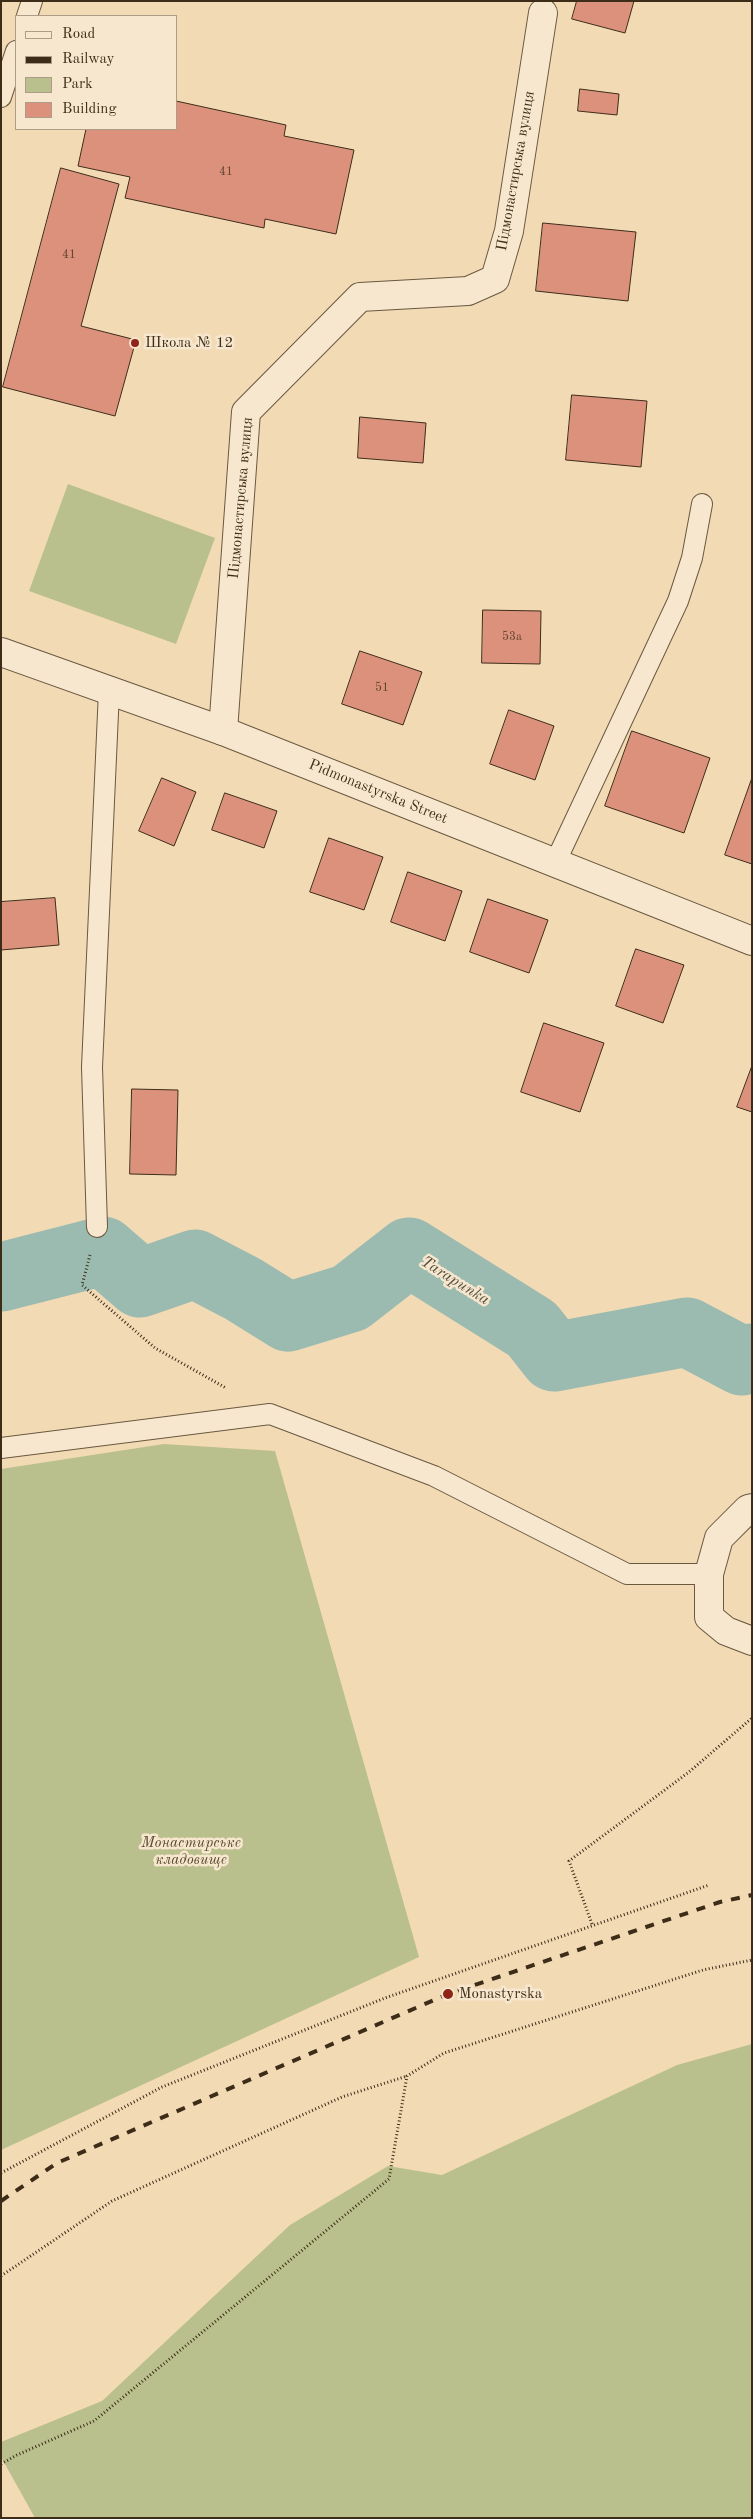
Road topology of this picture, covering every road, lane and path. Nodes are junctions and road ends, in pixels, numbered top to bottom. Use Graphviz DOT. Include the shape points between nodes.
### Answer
graph roads {
  1 [pos="32,1"];
  2 [pos="542,13"];
  3 [pos="28,15"];
  4 [pos="15,54"];
  5 [pos="1,97"];
  6 [pos="702,504"];
  7 [pos="1,652"];
  8 [pos="109,691"];
  9 [pos="223,731"];
  10 [pos="555,863"];
  11 [pos="752,941"];
  12 [pos="97,1227"];
  13 [pos="82,1285"];
  14 [pos="270,1414"];
  15 [pos="1,1448"];
  16 [pos="752,1508"];
  17 [pos="709,1574"];
  18 [pos="752,1641"];
  19 [pos="752,1718"];
  20 [pos="709,1885"];
  21 [pos="592,1924"];
  22 [pos="752,1960"];
  23 [pos="407,2076"];
  24 [pos="1,2173"];
  25 [pos="1,2276"];
  26 [pos="1,2464"];
  1 -- 3 [label="lane"];
  2 -- 9 [label="street, Підмонастирська вулиця" via="509,231 495,279 468,291 360,297 246,412"];
  4 -- 5 [label="lane"];
  6 -- 10 [label="lane" via="692,558 678,601"];
  7 -- 8 [label="street, Pidmonastyrska Street"];
  8 -- 9 [label="street, Pidmonastyrska Street"];
  8 -- 12 [label="lane" via="92,1067"];
  9 -- 10 [label="street, Pidmonastyrska Street"];
  10 -- 11 [label="street, Pidmonastyrska Street"];
  13 -- 14 [label="path" via="155,1348"];
  14 -- 15 [label="lane"];
  14 -- 17 [label="lane" via="434,1476 627,1574"];
  16 -- 17 [label="street" via="719,1538"];
  17 -- 18 [label="street" via="708,1616 726,1631"];
  19 -- 21 [label="path" via="689,1772 569,1861"];
  20 -- 21 [label="path"];
  21 -- 24 [label="path" via="385,1998 162,2087"];
  22 -- 23 [label="path" via="702,1970 444,2053"];
  23 -- 25 [label="path" via="342,2097 112,2201"];
  23 -- 26 [label="path" via="389,2179 94,2421"];
}
